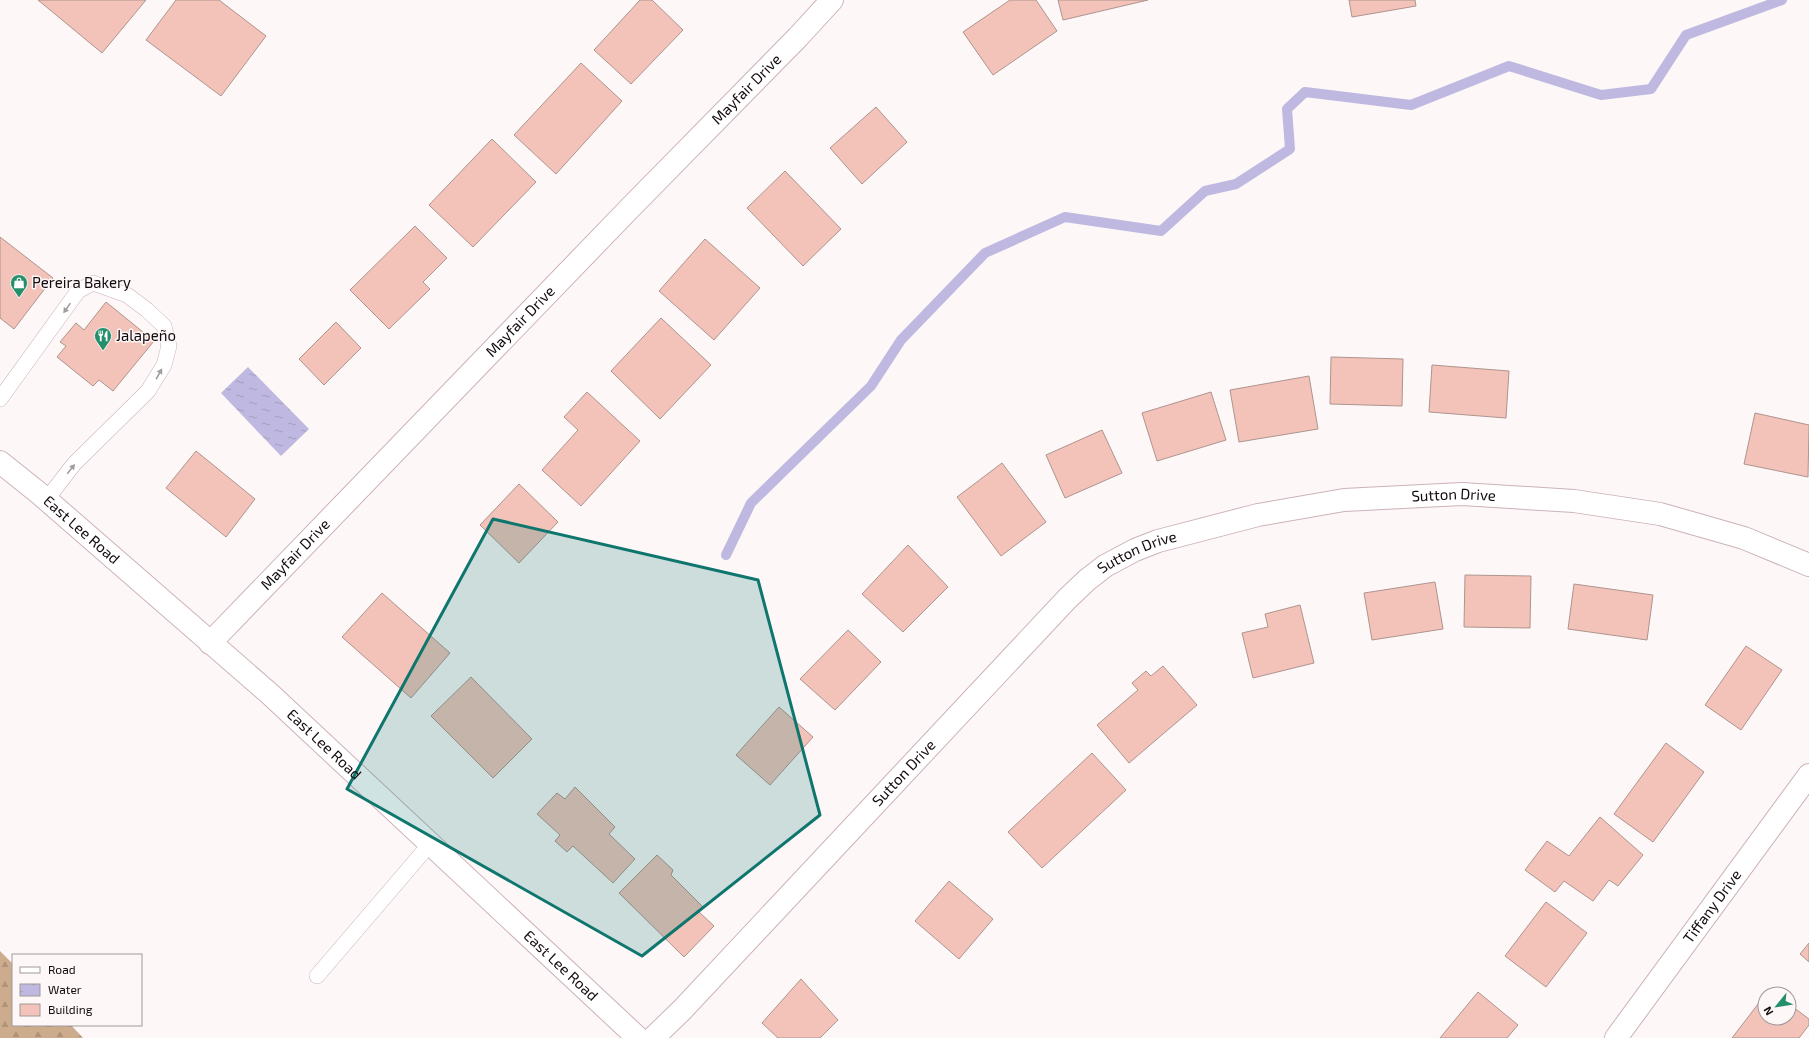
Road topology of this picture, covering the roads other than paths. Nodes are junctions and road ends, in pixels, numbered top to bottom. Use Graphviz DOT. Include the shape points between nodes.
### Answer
graph roads {
  1 [pos="832,0"];
  2 [pos="0,399"];
  3 [pos="0,462"];
  4 [pos="47,499"];
  5 [pos="1809,565"];
  6 [pos="210,643"];
  7 [pos="1809,775"];
  8 [pos="430,844"];
  9 [pos="317,976"];
  10 [pos="638,1038"];
  11 [pos="653,1038"];
  12 [pos="1616,1038"];
  1 -- 6 [label="street, Mayfair Drive"];
  4 -- 2 [label="lane, one-way" via="74,464 148,391 164,365 169,346 164,326 127,295 93,283 78,292"];
  3 -- 4 [label="street, East Lee Road"];
  4 -- 6 [label="street, East Lee Road"];
  5 -- 11 [label="street, Sutton Drive" via="1744,538 1660,514 1574,500 1462,494 1344,500 1274,512 1158,541 1135,550 1106,566 1066,599"];
  6 -- 8 [label="street, East Lee Road" via="271,695"];
  7 -- 12 [label="street, Tiffany Drive"];
  8 -- 9 [label="lane"];
  8 -- 10 [label="street, East Lee Road"];
}
